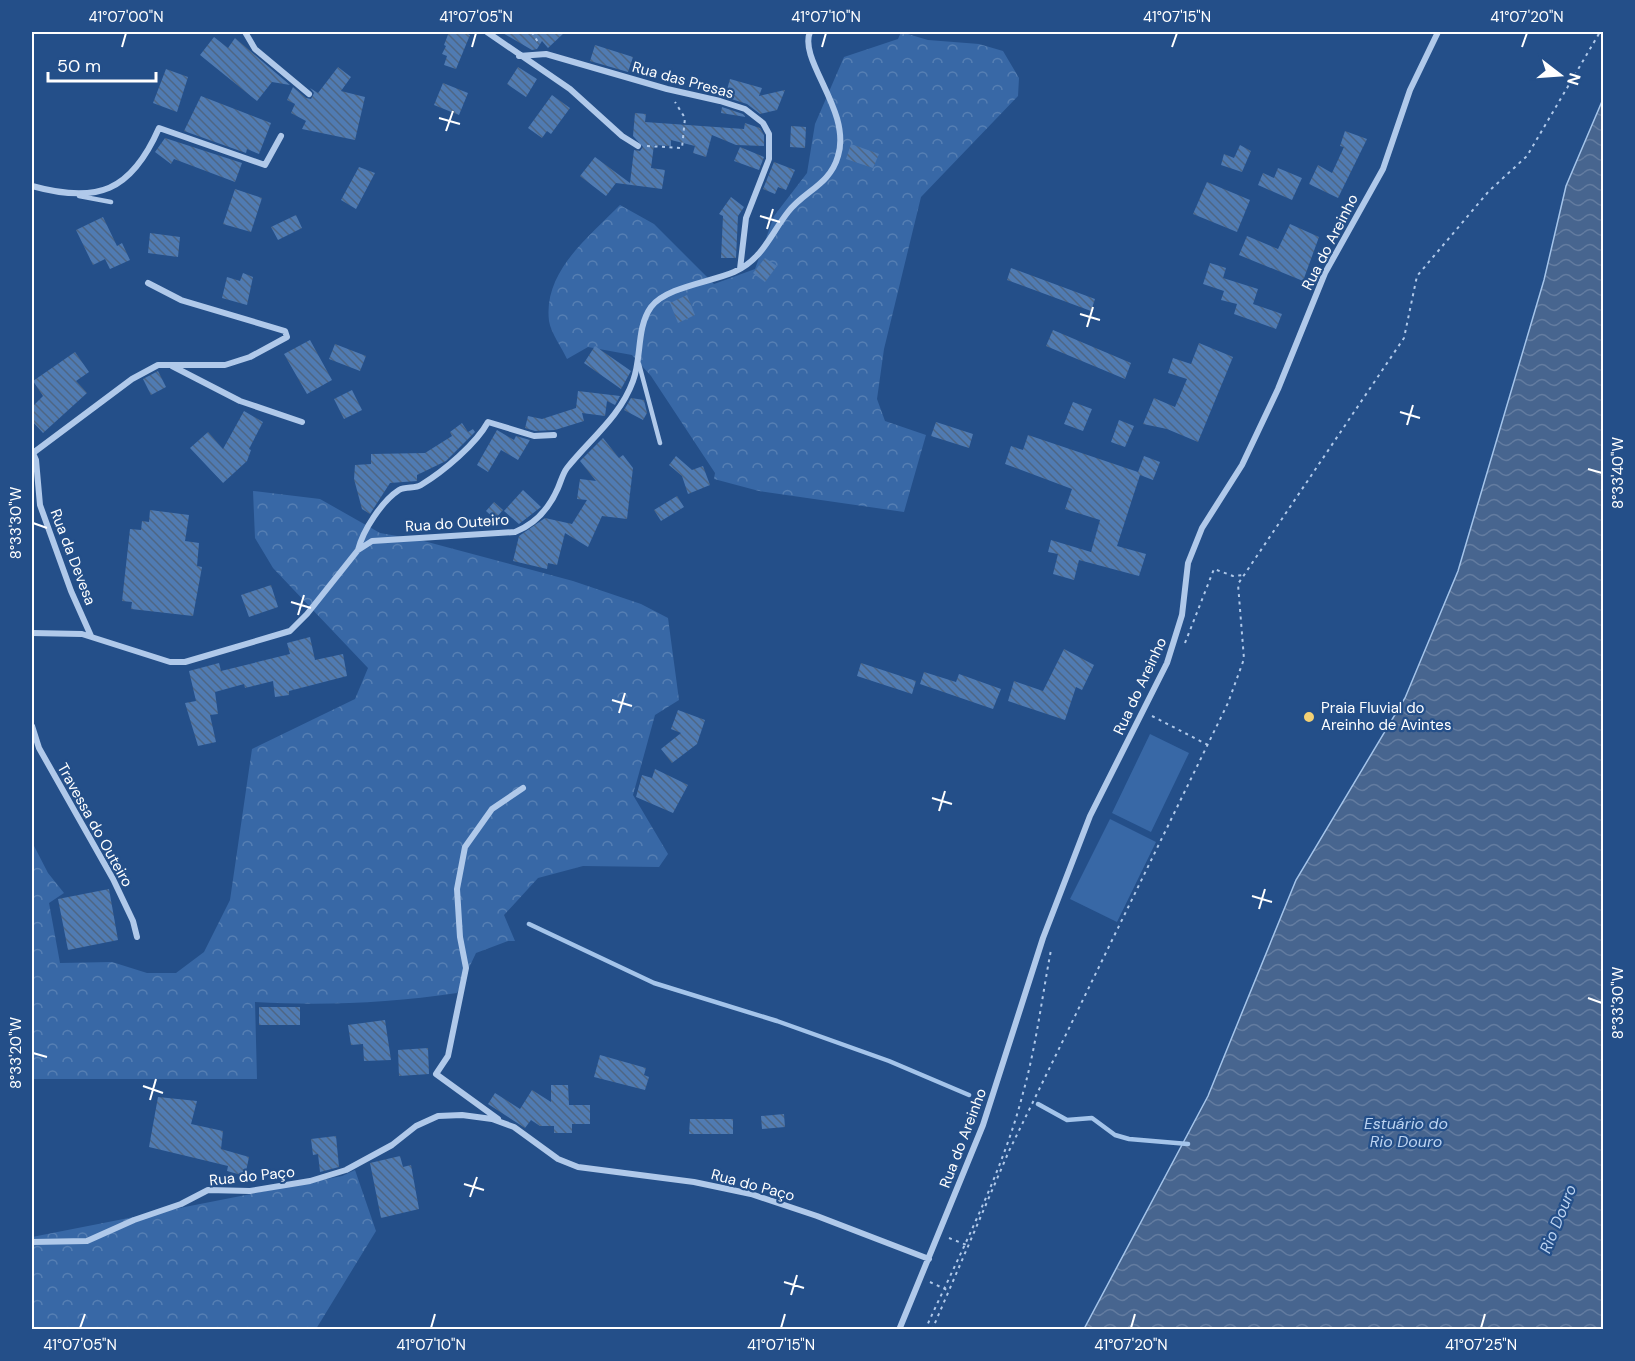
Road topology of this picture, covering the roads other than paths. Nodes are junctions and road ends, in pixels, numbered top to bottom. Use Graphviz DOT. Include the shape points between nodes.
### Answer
graph roads {
  1 [pos="245,32"];
  2 [pos="487,32"];
  3 [pos="810,32"];
  4 [pos="1438,32"];
  5 [pos="519,56"];
  6 [pos="309,94"];
  7 [pos="280,136"];
  8 [pos="638,146"];
  9 [pos="32,186"];
  10 [pos="79,196"];
  11 [pos="111,202"];
  12 [pos="740,268"];
  13 [pos="148,283"];
  14 [pos="168,364"];
  15 [pos="639,364"];
  16 [pos="302,422"];
  17 [pos="554,435"];
  18 [pos="660,443"];
  19 [pos="32,452"];
  20 [pos="358,550"];
  21 [pos="32,633"];
  22 [pos="91,636"];
  23 [pos="32,726"];
  24 [pos="523,788"];
  25 [pos="136,937"];
  26 [pos="503,1123"];
  27 [pos="32,1242"];
  28 [pos="929,1259"];
  29 [pos="899,1329"];
  1 -- 6 [label="street" via="255,49"];
  2 -- 5 [label="street"];
  3 -- 12 [label="street, Rua do Outeiro" via="810,54 838,115 842,137 838,158 826,180 788,211 756,259"];
  4 -- 28 [label="street, Rua do Areinho" via="1410,90 1383,169 1325,273 1242,465 1202,528 1188,563 1177,635 1167,663 1089,816 1042,938 983,1125"];
  5 -- 8 [label="street" via="570,89"];
  5 -- 12 [label="street, Rua das Presas" via="546,54 745,109 763,123 769,134 769,159 746,218"];
  7 -- 10 [label="street" via="265,165 159,128 149,150 126,179 105,191"];
  9 -- 10 [label="street"];
  10 -- 11 [label="lane"];
  12 -- 15 [label="street, Rua do Outeiro" via="669,294 652,306 643,324"];
  13 -- 14 [label="street" via="181,300 285,331 287,337 225,365"];
  14 -- 16 [label="street" via="240,400"];
  14 -- 19 [label="street" via="132,379"];
  15 -- 18 [label="lane"];
  15 -- 20 [label="street, Rua do Outeiro" via="619,408 565,470 544,512 527,527 515,532 372,541"];
  17 -- 20 [label="street" via="534,436 488,422 479,438 420,486 401,488 390,498 361,536"];
  19 -- 22 [label="street, Rua da Devesa" via="40,505"];
  20 -- 22 [label="street" via="290,631 185,662 170,662"];
  21 -- 22 [label="street"];
  23 -- 25 [label="street, Travessa do Outeiro" via="39,748 113,879 133,921"];
  24 -- 26 [label="street, Rua do Paço" via="492,809 465,847 457,889 466,968 448,1056 436,1074"];
  26 -- 27 [label="street, Rua do Paço" via="462,1115 438,1116 346,1170 310,1181 250,1191 208,1190 87,1241"];
  26 -- 28 [label="street, Rua do Paço" via="558,1159 578,1167 694,1182 751,1194"];
  28 -- 29 [label="street, Rua do Areinho"];
}
